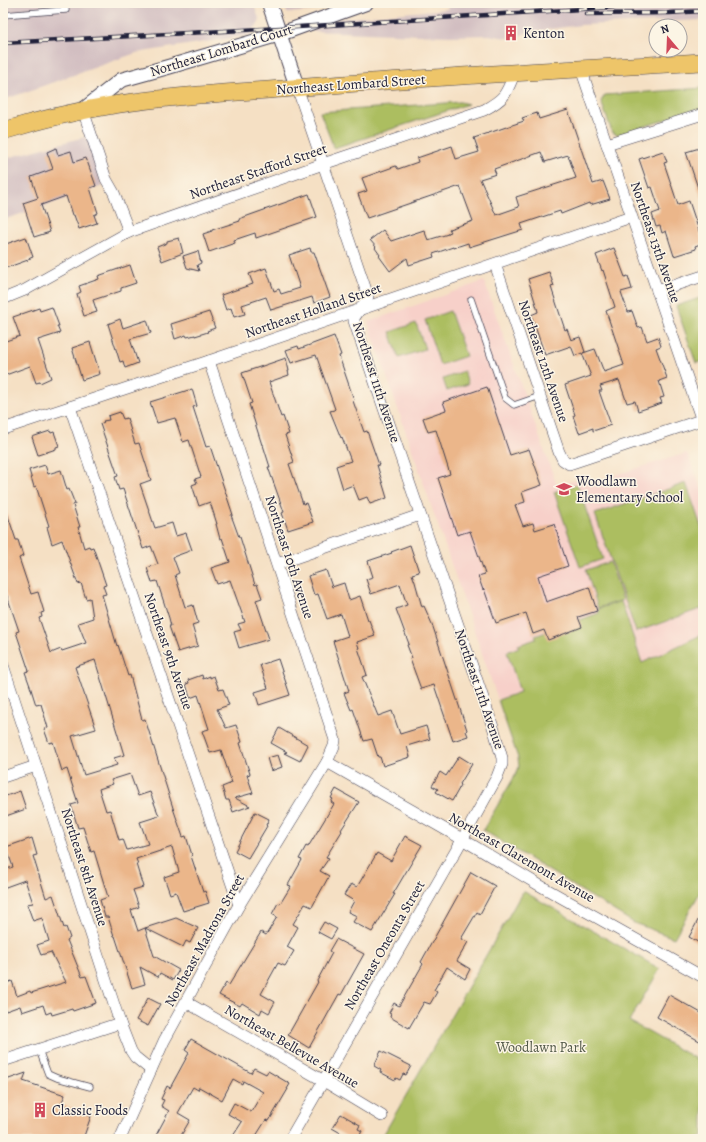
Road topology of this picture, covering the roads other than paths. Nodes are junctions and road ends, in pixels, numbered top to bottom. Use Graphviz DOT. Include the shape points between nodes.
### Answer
graph roads {
  1 [pos="64,3"];
  2 [pos="269,3"];
  3 [pos="366,3"];
  4 [pos="3,15"];
  5 [pos="280,34"];
  6 [pos="703,62"];
  7 [pos="581,69"];
  8 [pos="515,72"];
  9 [pos="297,88"];
  10 [pos="83,110"];
  11 [pos="703,114"];
  12 [pos="3,131"];
  13 [pos="606,144"];
  14 [pos="323,164"];
  15 [pos="632,217"];
  16 [pos="129,232"];
  17 [pos="494,264"];
  18 [pos="703,276"];
  19 [pos="657,292"];
  20 [pos="3,299"];
  21 [pos="471,299"];
  22 [pos="360,310"];
  23 [pos="209,361"];
  24 [pos="540,396"];
  25 [pos="70,407"];
  26 [pos="702,422"];
  27 [pos="3,429"];
  28 [pos="420,515"];
  29 [pos="277,564"];
  30 [pos="3,665"];
  31 [pos="327,762"];
  32 [pos="502,764"];
  33 [pos="36,766"];
  34 [pos="3,777"];
  35 [pos="462,839"];
  36 [pos="239,905"];
  37 [pos="703,977"];
  38 [pos="186,1002"];
  39 [pos="120,1023"];
  40 [pos="39,1050"];
  41 [pos="3,1062"];
  42 [pos="151,1070"];
  43 [pos="324,1081"];
  44 [pos="90,1087"];
  45 [pos="382,1116"];
  46 [pos="120,1139"];
  47 [pos="290,1139"];
  1 -- 4 [label="lane" via="66,10"];
  2 -- 5 [label="street, Northeast 11th Avenue"];
  3 -- 5 [label="street, Northeast Lombard Court"];
  5 -- 9 [label="street, Northeast 11th Avenue"];
  5 -- 10 [label="street, Northeast Lombard Court" via="121,80"];
  6 -- 7 [label="main road, Northeast Lombard Street"];
  7 -- 8 [label="main road, Northeast Lombard Street"];
  7 -- 13 [label="street, Northeast 13th Avenue"];
  8 -- 9 [label="main road, Northeast Lombard Street"];
  8 -- 14 [label="street, Northeast Stafford Street" via="503,98 484,110"];
  9 -- 10 [label="main road, Northeast Lombard Street" via="185,96"];
  9 -- 14 [label="street, Northeast 11th Avenue"];
  10 -- 12 [label="main road, Northeast Lombard Street"];
  10 -- 16 [label="street" via="106,179"];
  11 -- 13 [label="street"];
  13 -- 15 [label="street, Northeast 13th Avenue"];
  14 -- 16 [label="street, Northeast Stafford Street"];
  14 -- 22 [label="street, Northeast 11th Avenue" via="368,296"];
  15 -- 17 [label="street, Northeast Holland Street"];
  15 -- 19 [label="street, Northeast 13th Avenue"];
  16 -- 20 [label="street, Northeast Stafford Street" via="25,290"];
  17 -- 22 [label="street, Northeast Holland Street"];
  17 -- 24 [label="street, Northeast 12th Avenue"];
  18 -- 19 [label="street"];
  19 -- 26 [label="street, Northeast 13th Avenue"];
  21 -- 24 [label="lane" via="505,398 514,405"];
  22 -- 23 [label="street, Northeast Holland Street"];
  22 -- 28 [label="street, Northeast 11th Avenue" via="354,321"];
  23 -- 25 [label="street, Northeast Holland Street"];
  23 -- 29 [label="street, Northeast 10th Avenue"];
  24 -- 26 [label="street, Northeast 12th Avenue" via="559,452 563,460 569,464"];
  25 -- 27 [label="street, Northeast Holland Street"];
  25 -- 36 [label="street, Northeast 9th Avenue"];
  28 -- 29 [label="street"];
  28 -- 32 [label="street, Northeast 11th Avenue" via="494,730"];
  29 -- 31 [label="street, Northeast 10th Avenue" via="335,740"];
  30 -- 33 [label="street, Northeast 8th Avenue"];
  31 -- 35 [label="street, Northeast Claremont Avenue"];
  31 -- 36 [label="street, Northeast Madrona Street"];
  32 -- 35 [label="street, Northeast Oneonta Street"];
  33 -- 34 [label="street"];
  33 -- 39 [label="street, Northeast 8th Avenue"];
  35 -- 37 [label="street, Northeast Claremont Avenue"];
  35 -- 43 [label="street, Northeast Oneonta Street"];
  36 -- 38 [label="street, Northeast Madrona Street"];
  38 -- 42 [label="street, Northeast Madrona Street"];
  38 -- 43 [label="street, Northeast Bellevue Avenue"];
  39 -- 40 [label="street"];
  39 -- 42 [label="street, Northeast 8th Avenue" via="131,1051"];
  40 -- 41 [label="street"];
  40 -- 44 [label="lane" via="48,1074"];
  42 -- 46 [label="street, Northeast Madrona Street"];
  43 -- 45 [label="street, Northeast Bellevue Avenue"];
  43 -- 47 [label="street, Northeast Oneonta Street"];
}
